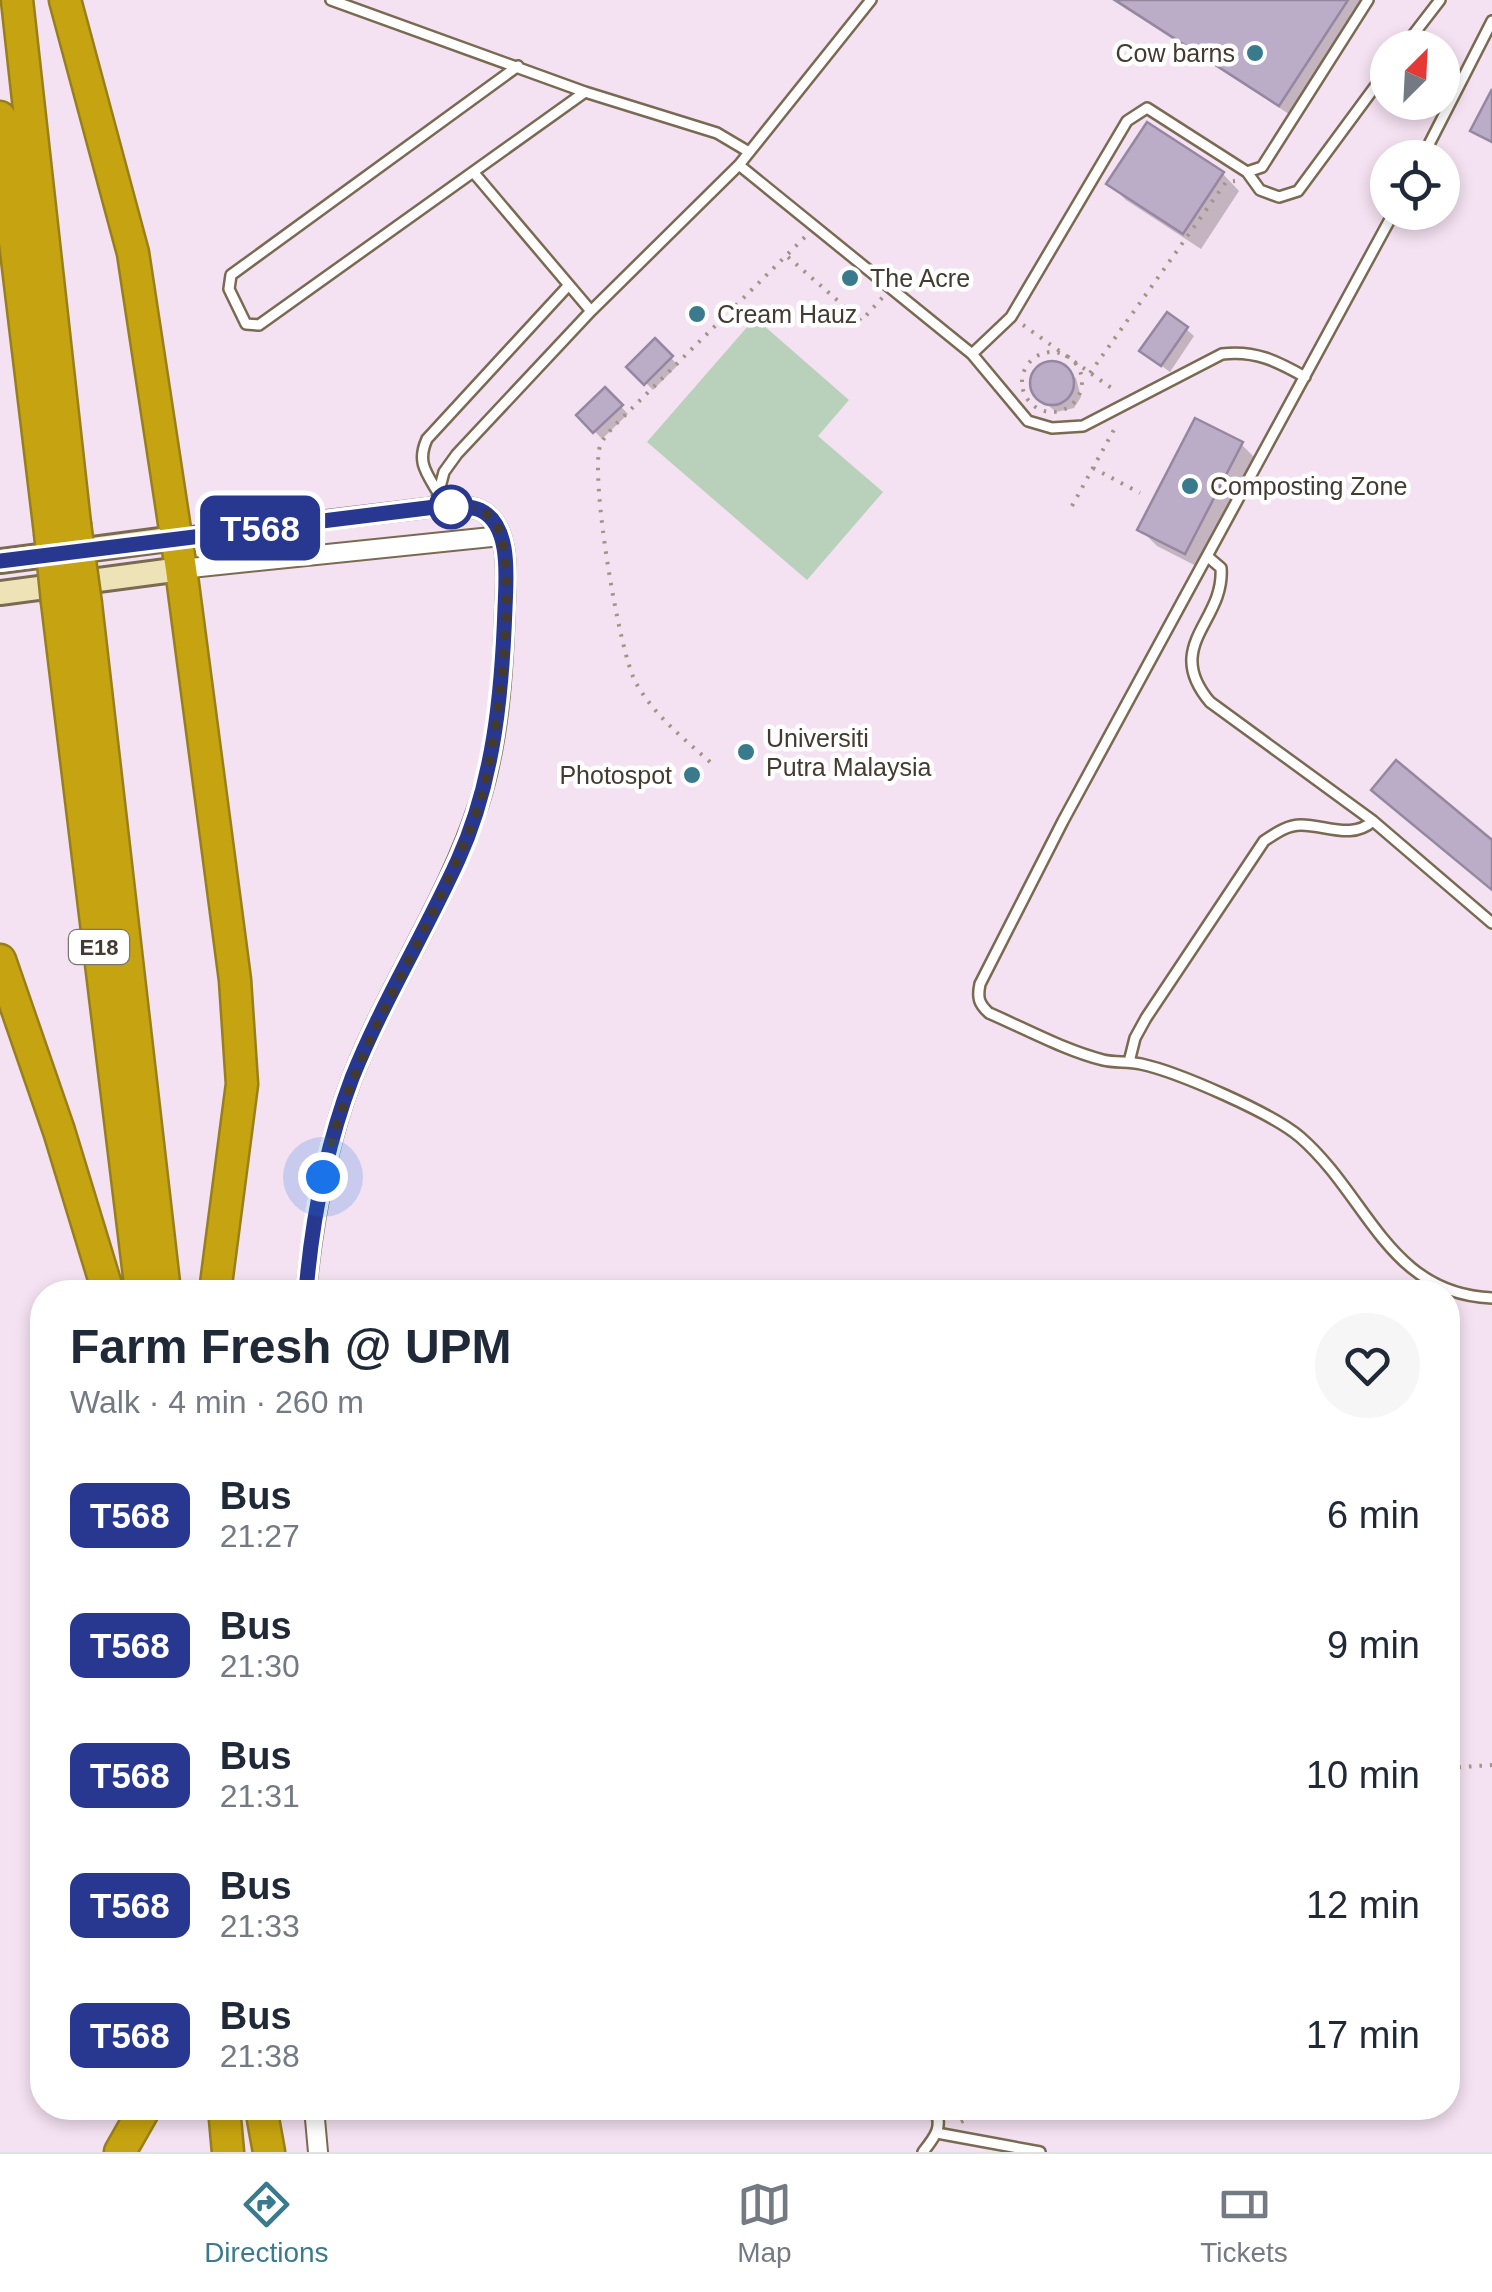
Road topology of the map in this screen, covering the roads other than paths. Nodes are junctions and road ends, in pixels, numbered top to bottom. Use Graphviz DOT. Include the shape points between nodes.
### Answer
graph roads {
  1 [pos="17,0"];
  2 [pos="64,0"];
  3 [pos="331,0"];
  4 [pos="871,0"];
  5 [pos="1368,0"];
  6 [pos="1440,0"];
  7 [pos="1492,21"];
  8 [pos="1417,30"];
  9 [pos="518,66"];
  10 [pos="585,92"];
  11 [pos="1370,93"];
  12 [pos="0,117"];
  13 [pos="1431,140"];
  14 [pos="749,152"];
  15 [pos="739,165"];
  16 [pos="474,173"];
  17 [pos="1249,175"];
  18 [pos="1384,230"];
  19 [pos="568,286"];
  20 [pos="591,311"];
  21 [pos="972,354"];
  22 [pos="1305,378"];
  23 [pos="436,499"];
  24 [pos="62,528"];
  25 [pos="501,536"];
  26 [pos="176,538"];
  27 [pos="1208,556"];
  28 [pos="0,561"];
  29 [pos="181,570"];
  30 [pos="0,593"];
  31 [pos="71,603"];
  32 [pos="1373,822"];
  33 [pos="1492,923"];
  34 [pos="0,960"];
  35 [pos="1129,1062"];
  36 [pos="104,1280"];
  37 [pos="140,1280"];
  38 [pos="163,1280"];
  39 [pos="217,1280"];
  40 [pos="308,1280"];
  41 [pos="1424,1280"];
  42 [pos="1460,1294"];
  43 [pos="1492,1298"];
  44 [pos="138,2120"];
  45 [pos="225,2120"];
  46 [pos="258,2120"];
  47 [pos="262,2120"];
  48 [pos="315,2120"];
  49 [pos="940,2120"];
  50 [pos="937,2134"];
  51 [pos="120,2152"];
  52 [pos="228,2152"];
  53 [pos="256,2152"];
  54 [pos="269,2152"];
  55 [pos="318,2152"];
  56 [pos="923,2152"];
  57 [pos="1040,2152"];
  1 -- 24 [label="highway, E18"];
  2 -- 26 [label="highway" via="132,253"];
  3 -- 9 [label="lane"];
  4 -- 14 [label="lane"];
  5 -- 17 [label="lane" via="1262,166"];
  6 -- 8 [label="lane"];
  7 -- 13 [label="lane"];
  9 -- 10 [label="lane"];
  9 -- 16 [label="lane" via="232,275 230,288 246,324 260,325"];
  10 -- 14 [label="lane" via="717,133"];
  10 -- 16 [label="lane"];
  11 -- 17 [label="lane" via="1298,191 1279,197 1260,190"];
  12 -- 24 [label="highway, E18"];
  14 -- 15 [label="lane"];
  15 -- 20 [label="lane"];
  15 -- 21 [label="lane"];
  16 -- 19 [label="lane"];
  17 -- 21 [label="lane" via="1148,108 1127,121 1011,316"];
  18 -- 22 [label="lane"];
  19 -- 20 [label="lane"];
  19 -- 23 [label="lane" via="428,439 421,464"];
  20 -- 23 [label="lane" via="457,454"];
  21 -- 22 [label="lane" via="1028,421 1052,428 1084,426 1222,354 1265,356"];
  22 -- 27 [label="lane"];
  23 -- 25 [label="street" via="479,510"];
  23 -- 26 [label="street"];
  24 -- 31 [label="highway, E18, bridge"];
  25 -- 29 [label="street"];
  25 -- 40 [label="street" via="503,670 480,800 459,858 352,1078 319,1194"];
  26 -- 28 [label="street"];
  26 -- 29 [label="highway"];
  27 -- 32 [label="lane" via="1221,568 1222,581 1192,652 1196,685"];
  27 -- 35 [label="lane" via="1063,821 978,995 990,1013 1100,1060"];
  29 -- 30 [label="street"];
  29 -- 39 [label="highway" via="235,980 242,1084"];
  31 -- 37 [label="highway, E18"];
  31 -- 38 [label="highway, E18"];
  32 -- 33 [label="lane"];
  32 -- 35 [label="lane" via="1358,830 1300,825 1264,841 1146,1018"];
  34 -- 36 [label="highway"];
  35 -- 41 [label="lane" via="1258,1111 1299,1136"];
  42 -- 43 [label="lane"];
  44 -- 51 [label="highway"];
  45 -- 52 [label="highway"];
  46 -- 53 [label="highway"];
  47 -- 54 [label="highway"];
  48 -- 55 [label="street"];
  49 -- 50 [label="lane"];
  50 -- 56 [label="lane"];
  50 -- 57 [label="lane"];
}
